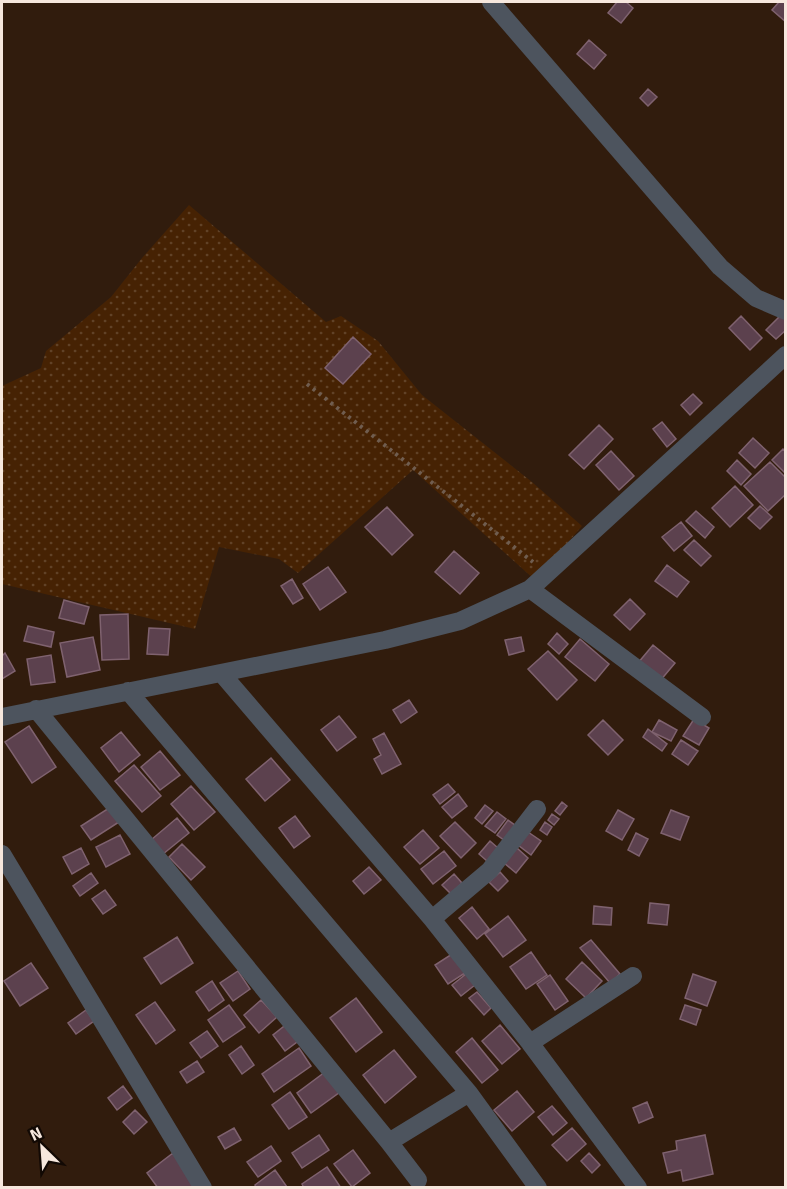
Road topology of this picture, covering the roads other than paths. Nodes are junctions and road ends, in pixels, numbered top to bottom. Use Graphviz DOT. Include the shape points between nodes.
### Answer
graph roads {
  1 [pos="491,2"];
  2 [pos="786,311"];
  3 [pos="786,355"];
  4 [pos="530,589"];
  5 [pos="222,674"];
  6 [pos="128,691"];
  7 [pos="36,709"];
  8 [pos="2,717"];
  9 [pos="702,717"];
  10 [pos="537,809"];
  11 [pos="2,854"];
  12 [pos="432,919"];
  13 [pos="633,976"];
  14 [pos="530,1043"];
  15 [pos="469,1093"];
  16 [pos="389,1142"];
  17 [pos="418,1180"];
  18 [pos="203,1188"];
  19 [pos="538,1188"];
  20 [pos="638,1188"];
  1 -- 2 [label="street" via="720,267 756,298"];
  3 -- 4 [label="street"];
  4 -- 5 [label="street" via="460,621"];
  4 -- 9 [label="street"];
  5 -- 6 [label="street"];
  5 -- 12 [label="street"];
  6 -- 7 [label="street"];
  6 -- 15 [label="street"];
  7 -- 8 [label="street"];
  7 -- 16 [label="street"];
  10 -- 12 [label="street" via="490,870"];
  11 -- 18 [label="street"];
  12 -- 14 [label="street"];
  13 -- 14 [label="street"];
  14 -- 20 [label="street"];
  15 -- 16 [label="street"];
  15 -- 19 [label="street"];
  16 -- 17 [label="street"];
}
